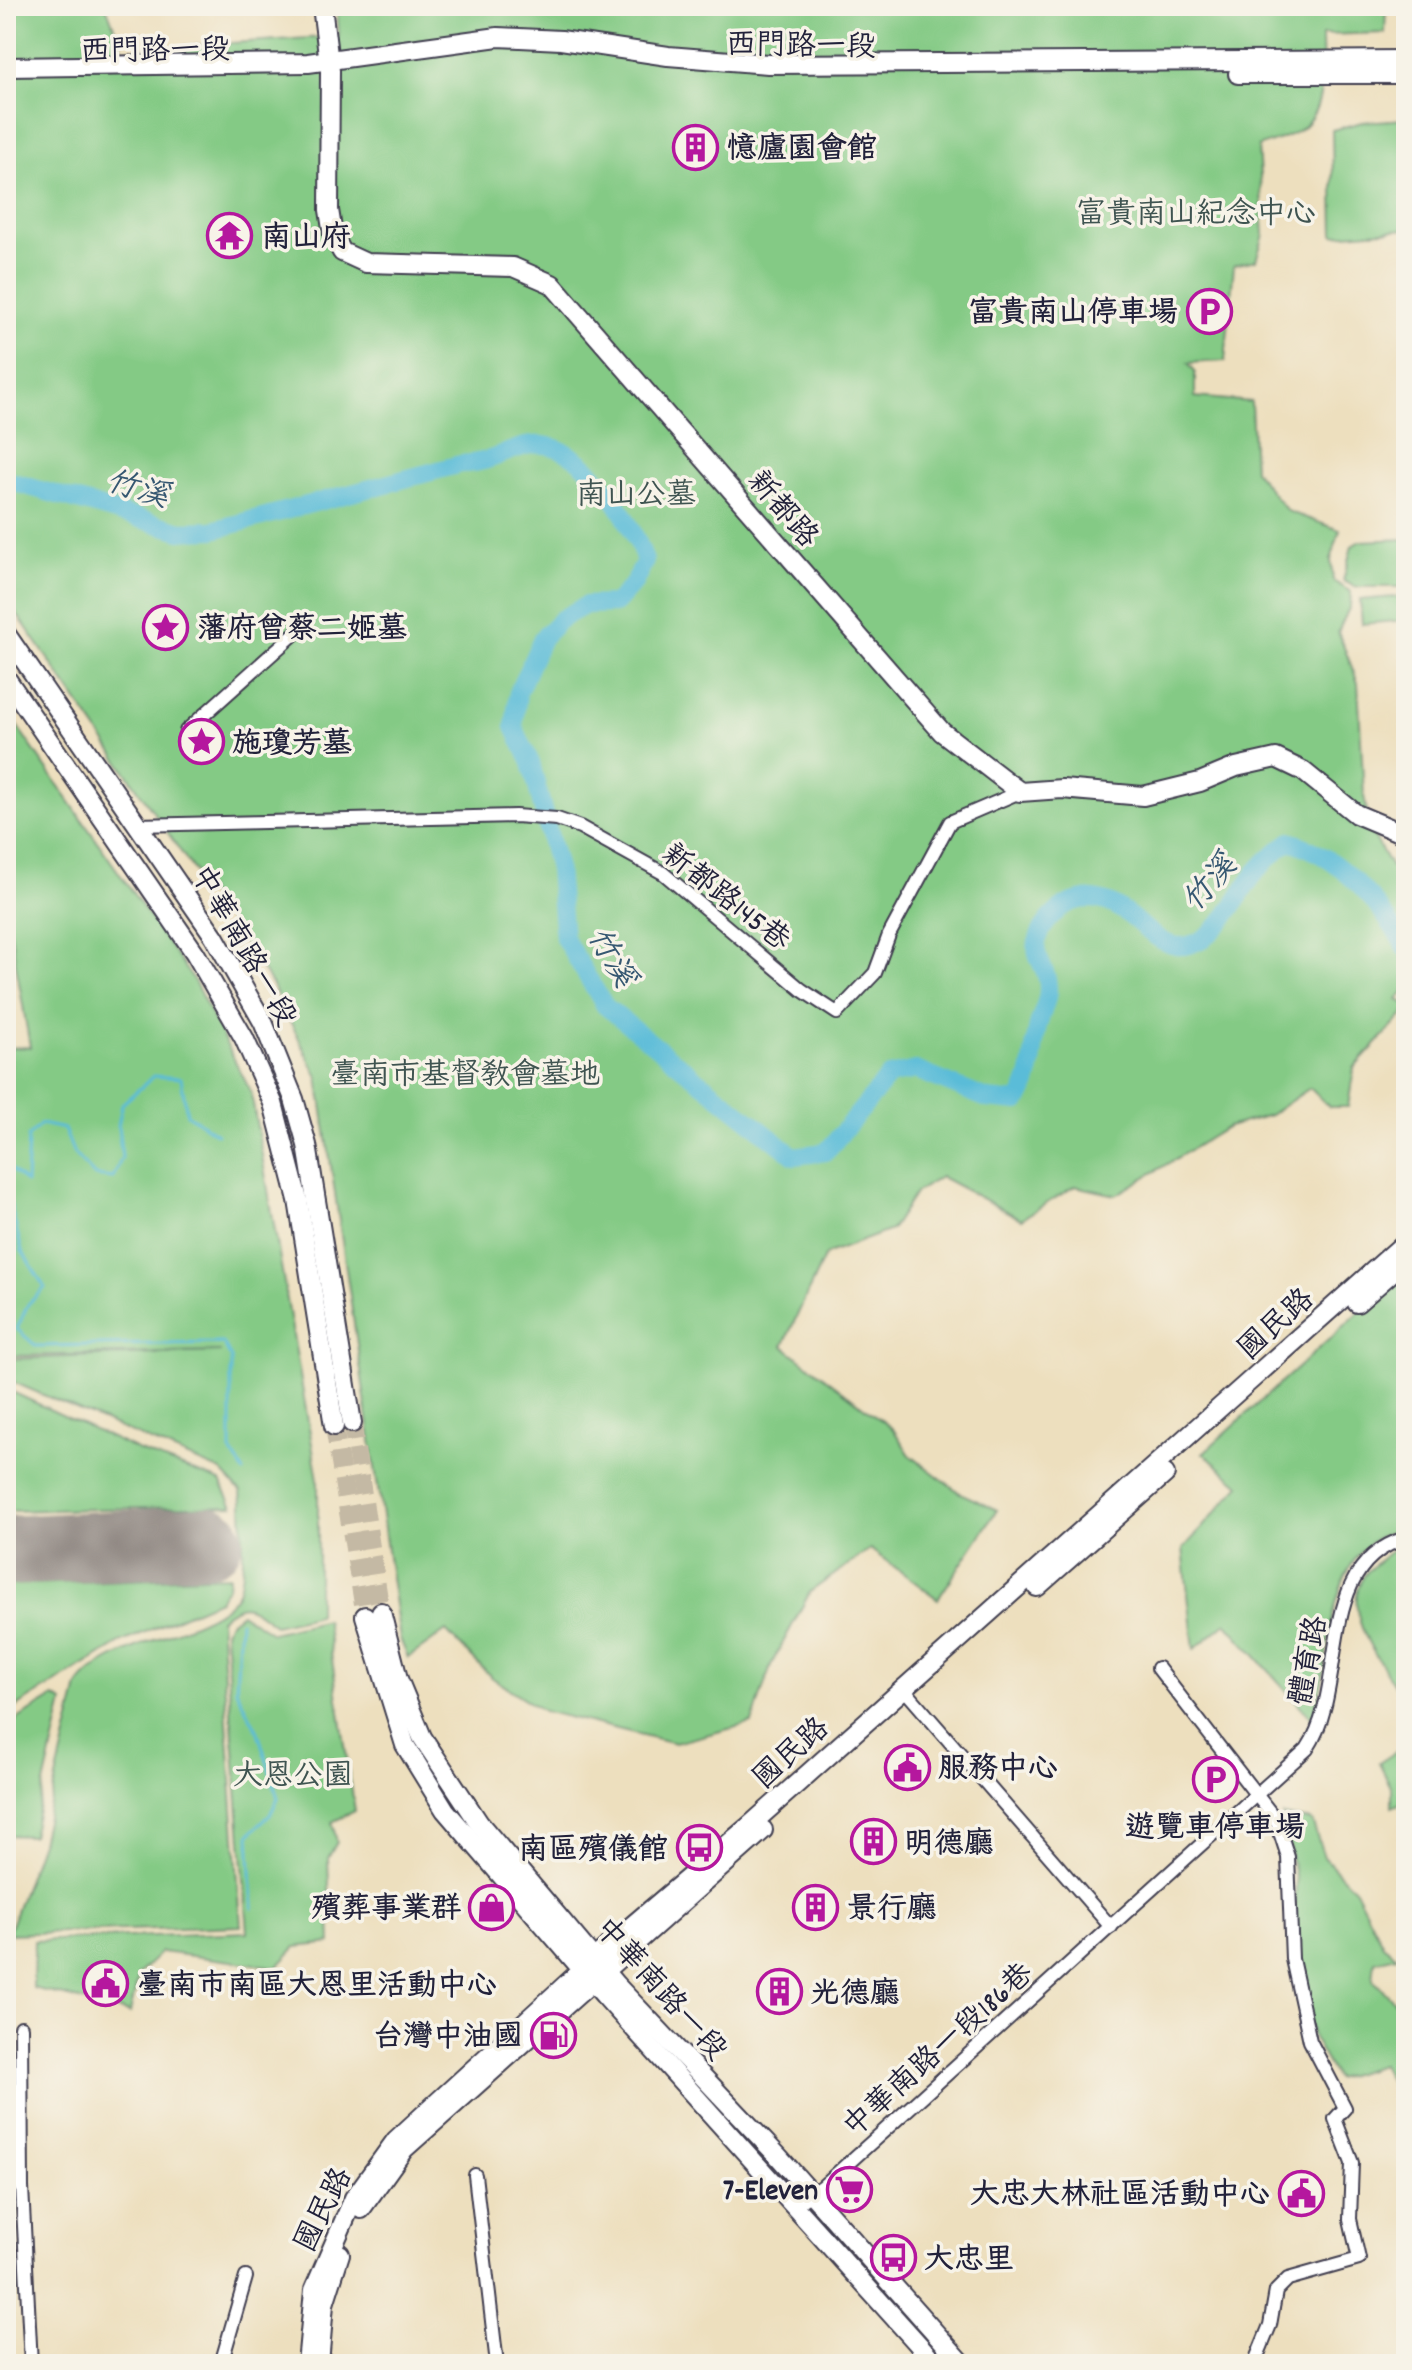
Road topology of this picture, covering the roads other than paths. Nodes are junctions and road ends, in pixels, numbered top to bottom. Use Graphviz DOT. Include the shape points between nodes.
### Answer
graph roads {
  1 [pos="322,6"];
  2 [pos="1406,60"];
  3 [pos="330,66"];
  4 [pos="6,67"];
  5 [pos="1406,74"];
  6 [pos="6,79"];
  7 [pos="302,627"];
  8 [pos="6,634"];
  9 [pos="6,678"];
  10 [pos="186,731"];
  11 [pos="1020,792"];
  12 [pos="137,825"];
  13 [pos="1406,835"];
  14 [pos="1406,1242"];
  15 [pos="1406,1260"];
  16 [pos="1406,1538"];
  17 [pos="373,1614"];
  18 [pos="1158,1668"];
  19 [pos="908,1693"];
  20 [pos="1257,1796"];
  21 [pos="1111,1927"];
  22 [pos="594,1970"];
  23 [pos="21,2027"];
  24 [pos="475,2175"];
  25 [pos="812,2193"];
  26 [pos="795,2205"];
  27 [pos="246,2277"];
  28 [pos="31,2364"];
  29 [pos="221,2364"];
  30 [pos="307,2364"];
  31 [pos="319,2364"];
  32 [pos="497,2364"];
  33 [pos="936,2364"];
  34 [pos="963,2364"];
  35 [pos="1254,2364"];
  1 -- 3 [label="street, 新都路"];
  2 -- 3 [label="street, 西門路一段" via="768,64 498,37"];
  3 -- 4 [label="street, 西門路一段"];
  3 -- 5 [label="street, 西門路一段" via="500,49 769,74"];
  3 -- 6 [label="street, 西門路一段"];
  3 -- 11 [label="street, 新都路" via="329,210 342,252 366,263 513,267 552,284 942,732"];
  7 -- 10 [label="street"];
  8 -- 12 [label="street, 中華南路一段"];
  9 -- 12 [label="street, 中華南路一段" via="195,953 244,1038 273,1103 298,1200 343,1424 316,1191 294,1099 263,1022 221,948"];
  11 -- 12 [label="street, 新都路145巷" via="950,822 889,935 875,973 837,1013 802,990 663,873 557,819"];
  11 -- 13 [label="street" via="1062,789 1143,796 1276,758 1303,771 1356,814"];
  14 -- 19 [label="street, 國民路"];
  15 -- 19 [label="street, 國民路"];
  16 -- 20 [label="street, 體育路" via="1389,1544 1360,1569 1343,1609 1319,1728 1307,1749"];
  17 -- 22 [label="street, 中華南路一段" via="422,1737 453,1789"];
  18 -- 20 [label="street"];
  19 -- 21 [label="street"];
  19 -- 22 [label="street, 國民路"];
  20 -- 21 [label="street, 體育路"];
  20 -- 35 [label="street" via="1276,1820 1288,1857 1292,1959 1310,2041 1345,2108 1335,2119 1352,2163 1350,2219 1359,2259 1288,2279 1276,2291 1270,2325"];
  21 -- 25 [label="street, 中華南路一段186巷"];
  22 -- 25 [label="street, 中華南路一段"];
  22 -- 26 [label="street, 中華南路一段"];
  22 -- 30 [label="street, 國民路" via="396,2140 371,2172 314,2290"];
  22 -- 31 [label="street, 國民路" via="404,2149 363,2205 324,2304"];
  23 -- 28 [label="street"];
  24 -- 32 [label="street"];
  25 -- 26 [label="street, 中華南路一段186巷"];
  25 -- 34 [label="street, 中華南路一段"];
  26 -- 33 [label="street, 中華南路一段"];
  27 -- 29 [label="street"];
}
